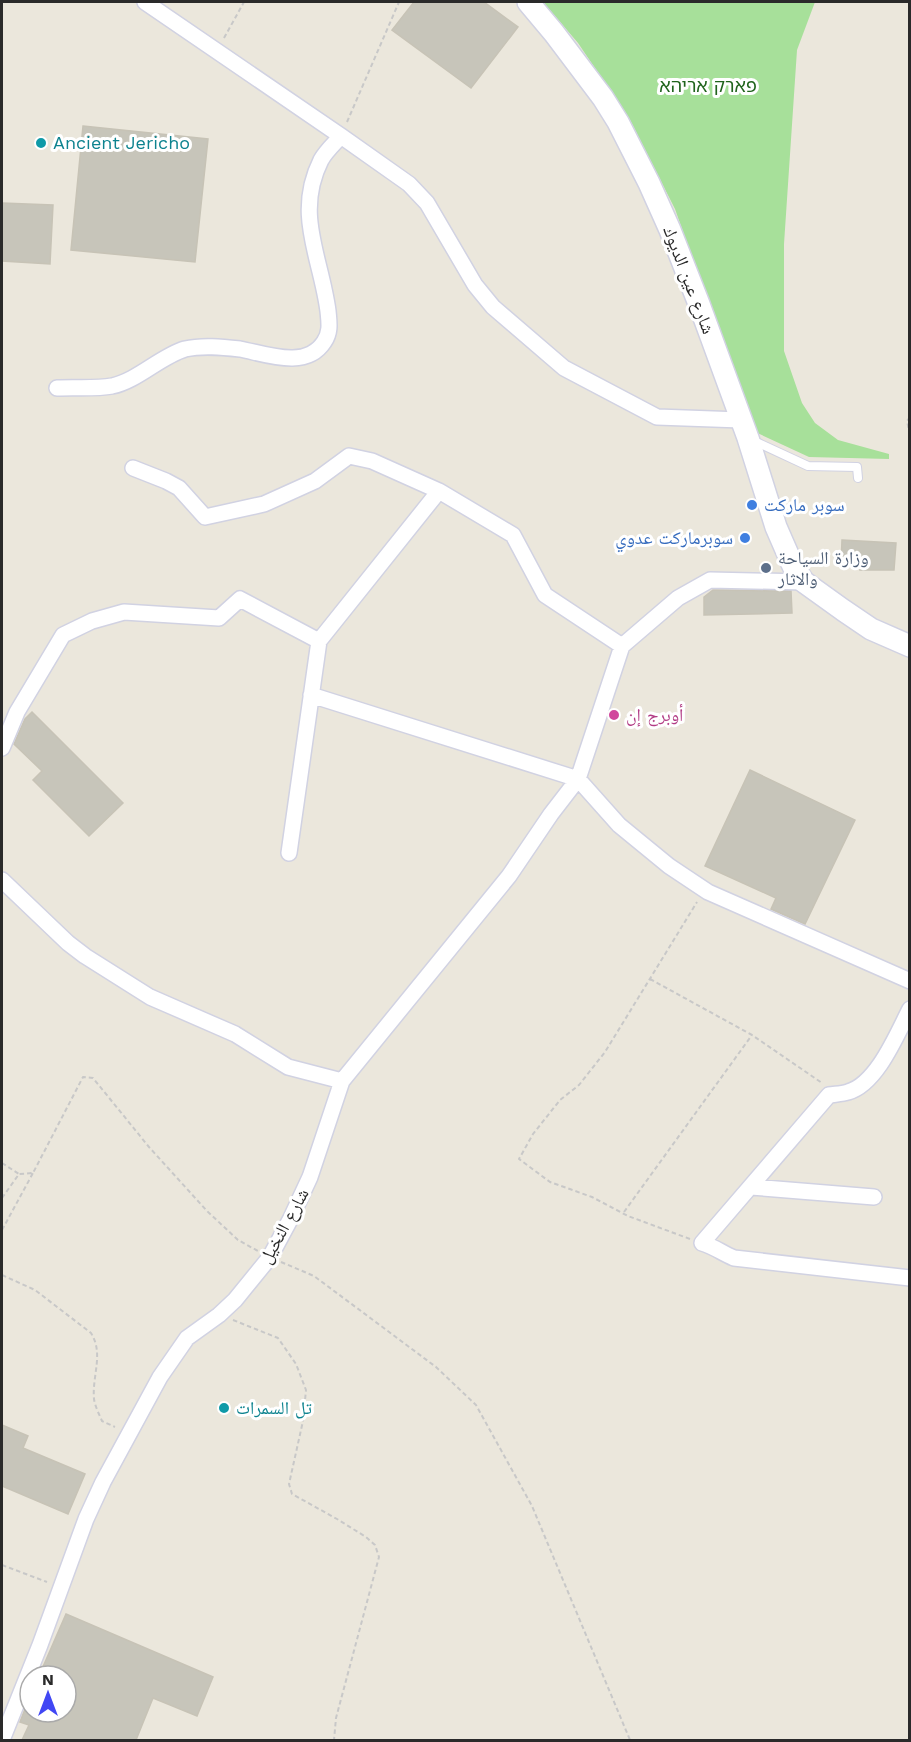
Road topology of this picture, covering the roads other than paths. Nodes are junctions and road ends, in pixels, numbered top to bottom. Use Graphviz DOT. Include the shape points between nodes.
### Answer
graph roads {
  1 [pos="145,2"];
  2 [pos="528,2"];
  3 [pos="341,136"];
  4 [pos="57,388"];
  5 [pos="744,429"];
  6 [pos="134,468"];
  7 [pos="858,478"];
  8 [pos="439,491"];
  9 [pos="804,582"];
  10 [pos="871,629"];
  11 [pos="909,637"];
  12 [pos="319,641"];
  13 [pos="622,646"];
  14 [pos="909,646"];
  15 [pos="311,695"];
  16 [pos="2,748"];
  17 [pos="578,779"];
  18 [pos="289,853"];
  19 [pos="2,880"];
  20 [pos="909,981"];
  21 [pos="909,1010"];
  22 [pos="342,1081"];
  23 [pos="751,1187"];
  24 [pos="874,1197"];
  25 [pos="909,1278"];
  26 [pos="2,1740"];
  1 -- 3 [label="street"];
  2 -- 5 [label="main road, شارع عين الديوك" via="603,98 649,183 695,293"];
  3 -- 4 [label="street" via="322,158 309,205 310,232 322,274 330,327 318,350 304,357 285,358 210,346 185,349 112,386"];
  3 -- 5 [label="street" via="408,184 427,203 475,285 493,307 564,368 657,417"];
  5 -- 7 [label="lane" via="807,466 857,467"];
  5 -- 9 [label="main road, شارع عين الديوك" via="776,526"];
  6 -- 8 [label="street" via="179,488 205,518 264,504 315,481 349,456 372,461"];
  8 -- 12 [label="street"];
  8 -- 13 [label="street" via="513,535 545,595"];
  9 -- 10 [label="main road"];
  9 -- 13 [label="street" via="710,580 678,598"];
  10 -- 11 [label="main road"];
  10 -- 14 [label="main road"];
  12 -- 15 [label="street"];
  12 -- 16 [label="street" via="240,599 219,618 124,612 92,621 63,635 17,712"];
  13 -- 17 [label="street"];
  15 -- 17 [label="street"];
  15 -- 18 [label="street"];
  17 -- 20 [label="street" via="619,825 705,890"];
  17 -- 22 [label="street" via="509,876"];
  19 -- 22 [label="street" via="68,943 150,997 235,1034 288,1067"];
  21 -- 23 [label="street" via="881,1065 850,1092 829,1095"];
  22 -- 26 [label="street, شارع النخيل" via="310,1177 270,1257 235,1300 187,1338 160,1377 99,1491"];
  23 -- 24 [label="street"];
  23 -- 25 [label="street" via="702,1243 734,1258"];
}
